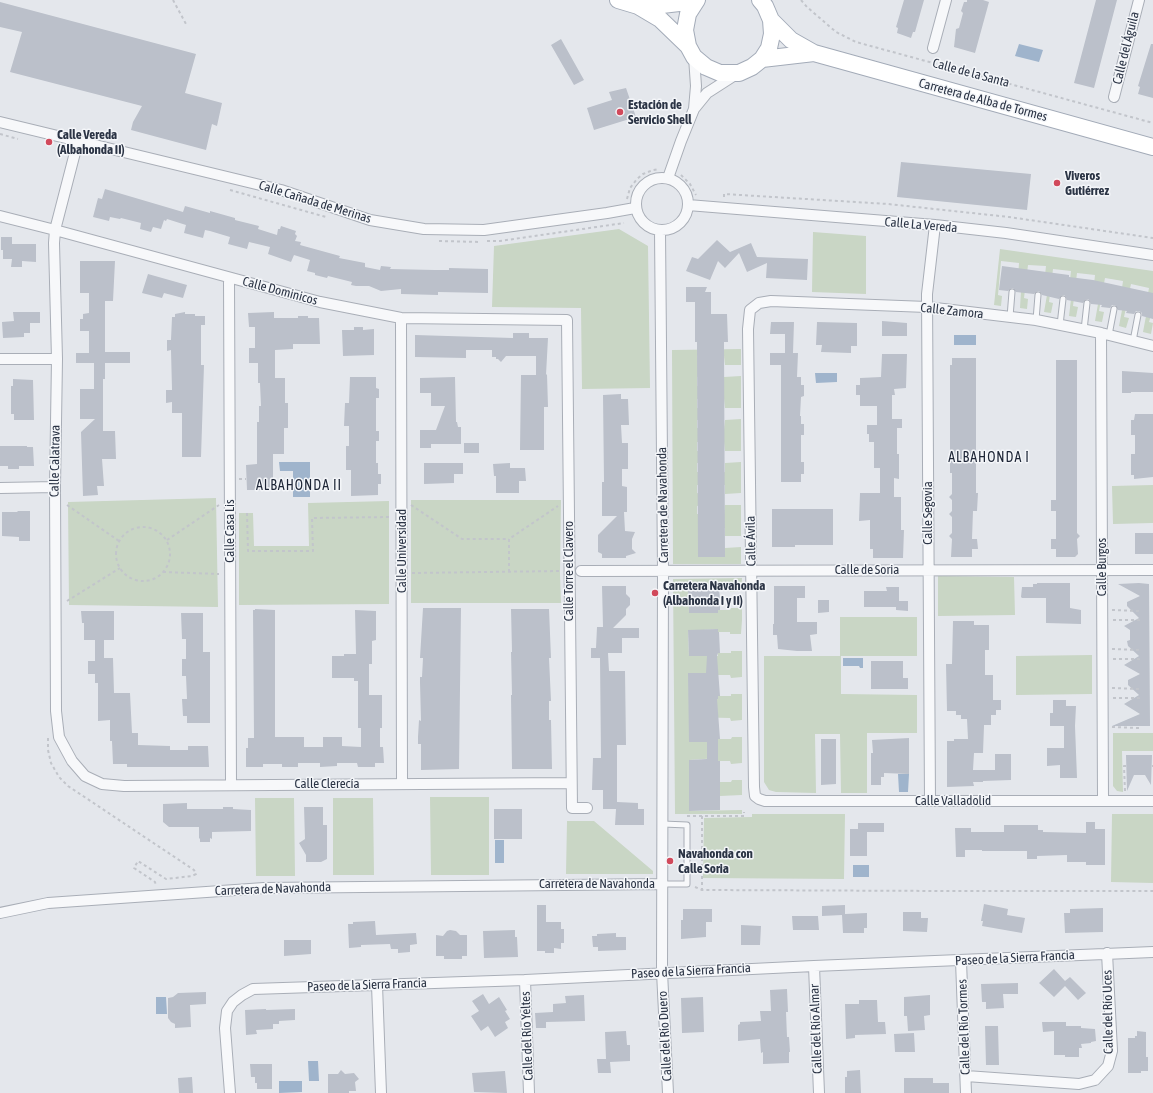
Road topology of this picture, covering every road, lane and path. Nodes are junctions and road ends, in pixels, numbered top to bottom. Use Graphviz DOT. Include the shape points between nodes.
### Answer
graph roads {
  1 [pos="173,0"];
  2 [pos="618,0"];
  3 [pos="697,0"];
  4 [pos="801,0"];
  5 [pos="946,0"];
  6 [pos="1139,0"];
  7 [pos="638,6"];
  8 [pos="765,6"];
  9 [pos="186,24"];
  10 [pos="933,48"];
  11 [pos="691,51"];
  12 [pos="814,53"];
  13 [pos="762,59"];
  14 [pos="739,72"];
  15 [pos="1114,97"];
  16 [pos="694,109"];
  17 [pos="0,122"];
  18 [pos="1153,123"];
  19 [pos="78,141"];
  20 [pos="1153,147"];
  21 [pos="670,174"];
  22 [pos="698,197"];
  23 [pos="627,200"];
  24 [pos="724,200"];
  25 [pos="688,205"];
  26 [pos="635,208"];
  27 [pos="0,216"];
  28 [pos="935,226"];
  29 [pos="55,230"];
  30 [pos="660,231"];
  31 [pos="1153,238"];
  32 [pos="1153,254"];
  33 [pos="229,278"];
  34 [pos="1012,292"];
  35 [pos="1038,295"];
  36 [pos="1063,299"];
  37 [pos="1087,303"];
  38 [pos="928,307"];
  39 [pos="1114,309"];
  40 [pos="750,310"];
  41 [pos="1138,315"];
  42 [pos="1010,317"];
  43 [pos="401,318"];
  44 [pos="567,320"];
  45 [pos="1036,320"];
  46 [pos="1060,325"];
  47 [pos="1084,330"];
  48 [pos="1105,334"];
  49 [pos="1133,341"];
  50 [pos="1153,346"];
  51 [pos="0,359"];
  52 [pos="56,359"];
  53 [pos="238,479"];
  54 [pos="246,479"];
  55 [pos="55,487"];
  56 [pos="0,488"];
  57 [pos="409,503"];
  58 [pos="562,503"];
  59 [pos="67,505"];
  60 [pos="219,505"];
  61 [pos="247,513"];
  62 [pos="391,517"];
  63 [pos="243,527"];
  64 [pos="248,527"];
  65 [pos="509,539"];
  66 [pos="167,540"];
  67 [pos="119,541"];
  68 [pos="120,568"];
  69 [pos="663,570"];
  70 [pos="751,570"];
  71 [pos="928,570"];
  72 [pos="1102,570"];
  73 [pos="1153,570"];
  74 [pos="562,571"];
  75 [pos="581,571"];
  76 [pos="163,572"];
  77 [pos="509,572"];
  78 [pos="409,573"];
  79 [pos="219,574"];
  80 [pos="68,601"];
  81 [pos="1139,608"];
  82 [pos="1111,610"];
  83 [pos="1111,620"];
  84 [pos="1139,622"];
  85 [pos="1139,648"];
  86 [pos="1111,649"];
  87 [pos="1112,659"];
  88 [pos="1139,661"];
  89 [pos="1139,687"];
  90 [pos="1112,688"];
  91 [pos="1112,698"];
  92 [pos="1139,701"];
  93 [pos="1139,726"];
  94 [pos="1112,727"];
  95 [pos="48,737"];
  96 [pos="1126,766"];
  97 [pos="85,776"];
  98 [pos="571,782"];
  99 [pos="402,784"];
  100 [pos="231,785"];
  101 [pos="1125,794"];
  102 [pos="755,796"];
  103 [pos="930,801"];
  104 [pos="1104,801"];
  105 [pos="1153,801"];
  106 [pos="587,808"];
  107 [pos="744,812"];
  108 [pos="687,816"];
  109 [pos="702,816"];
  110 [pos="663,824"];
  111 [pos="663,884"];
  112 [pos="687,884"];
  113 [pos="157,889"];
  114 [pos="702,890"];
  115 [pos="1153,891"];
  116 [pos="0,913"];
  117 [pos="1153,952"];
  118 [pos="1107,953"];
  119 [pos="961,961"];
  120 [pos="814,966"];
  121 [pos="662,972"];
  122 [pos="525,980"];
  123 [pos="377,985"];
  124 [pos="966,1076"];
  125 [pos="230,1093"];
  126 [pos="382,1093"];
  127 [pos="529,1093"];
  128 [pos="668,1093"];
  129 [pos="819,1093"];
  130 [pos="966,1093"];
  1 -- 9 [label="path"];
  2 -- 7 [label="main road"];
  3 -- 7 [label="main road"];
  3 -- 11 [label="main road" via="688,14 685,30"];
  4 -- 18 [label="path, Calle de la Santa" via="836,32 856,42"];
  5 -- 10 [label="street"];
  6 -- 15 [label="street, Calle del Águila"];
  7 -- 11 [label="main road" via="660,19"];
  8 -- 12 [label="main road, Carretera de Alba de Tormes" via="791,40"];
  8 -- 13 [label="main road" via="772,34 769,48"];
  11 -- 14 [label="main road" via="706,68 720,73"];
  11 -- 16 [label="street" via="696,86"];
  12 -- 13 [label="main road, Carretera de Alba de Tormes"];
  12 -- 20 [label="main road, Carretera de Alba de Tormes"];
  13 -- 14 [label="main road" via="752,67"];
  14 -- 16 [label="street" via="707,94"];
  16 -- 21 [label="street"];
  17 -- 19 [label="street, Calle Cañada de Merinas"];
  19 -- 26 [label="street, Calle Cañada de Merinas" via="282,190 370,220 424,229 484,230"];
  19 -- 29 [label="street, Calle Calatrava"];
  21 -- 22 [label="path" via="680,174"];
  21 -- 23 [label="path" via="660,169 643,174 630,188"];
  21 -- 25 [label="street" via="683,188"];
  21 -- 26 [label="street" via="647,182 636,195"];
  24 -- 31 [label="path" via="724,194 888,204 1009,217"];
  25 -- 28 [label="street, Calle La Vereda"];
  25 -- 30 [label="street" via="686,215 680,224"];
  26 -- 30 [label="street" via="639,218 648,227"];
  27 -- 29 [label="street, Calle Dominicos"];
  28 -- 32 [label="street, Calle La Vereda" via="1006,233"];
  28 -- 38 [label="street, Calle Segovia" via="927,294"];
  29 -- 33 [label="street, Calle Dominicos"];
  29 -- 52 [label="street, Calle Calatrava"];
  30 -- 69 [label="street, Carretera de Navahonda"];
  33 -- 43 [label="street, Calle Dominicos" via="320,302"];
  33 -- 100 [label="street, Calle Casa Lis"];
  34 -- 42 [label="lane"];
  35 -- 45 [label="lane"];
  36 -- 46 [label="lane"];
  37 -- 47 [label="lane"];
  38 -- 40 [label="street, Calle Zamora" via="771,301 759,303"];
  38 -- 42 [label="street, Calle Zamora"];
  38 -- 71 [label="street, Calle Segovia"];
  39 -- 48 [label="lane"];
  40 -- 70 [label="street, Calle Ávila" via="748,329"];
  41 -- 49 [label="lane"];
  42 -- 45 [label="street, Calle Zamora"];
  43 -- 44 [label="street, Calle Dominicos"];
  43 -- 99 [label="street, Calle Universidad"];
  44 -- 98 [label="street, Calle Torre el Clavero"];
  45 -- 46 [label="street, Calle Zamora"];
  46 -- 47 [label="street, Calle Zamora"];
  47 -- 48 [label="street, Calle Zamora"];
  48 -- 49 [label="street, Calle Zamora"];
  48 -- 72 [label="street, Calle Burgos"];
  49 -- 50 [label="street, Calle Zamora"];
  51 -- 52 [label="street"];
  52 -- 55 [label="street, Calle Calatrava"];
  53 -- 54 [label="path"];
  55 -- 56 [label="street"];
  55 -- 97 [label="street, Calle Calatrava" via="56,711 59,737 72,761"];
  57 -- 65 [label="path" via="462,539"];
  58 -- 65 [label="path"];
  59 -- 67 [label="path"];
  60 -- 66 [label="path"];
  61 -- 64 [label="path"];
  62 -- 64 [label="path" via="312,518 313,550 248,551"];
  63 -- 64 [label="path"];
  65 -- 77 [label="path"];
  66 -- 67 [label="path" via="154,529 138,527 130,530"];
  66 -- 76 [label="path" via="170,557"];
  67 -- 68 [label="path" via="116,559"];
  68 -- 76 [label="path" via="125,574 140,581 156,577"];
  68 -- 80 [label="path"];
  69 -- 70 [label="street, Calle de Soria"];
  69 -- 75 [label="street, Calle de Soria"];
  69 -- 110 [label="street, Carretera de Navahonda"];
  70 -- 71 [label="street, Calle de Soria"];
  70 -- 102 [label="street, Calle Ávila"];
  71 -- 72 [label="street, Calle de Soria"];
  71 -- 103 [label="street, Calle Segovia"];
  72 -- 73 [label="street, Calle de Soria"];
  72 -- 104 [label="street, Calle Burgos"];
  74 -- 77 [label="path"];
  76 -- 79 [label="path"];
  77 -- 78 [label="path"];
  81 -- 82 [label="path"];
  83 -- 84 [label="path"];
  85 -- 86 [label="path"];
  87 -- 88 [label="path"];
  89 -- 90 [label="path"];
  91 -- 92 [label="path" via="1139,698"];
  93 -- 94 [label="path"];
  95 -- 113 [label="path" via="51,764 68,786 194,870 196,874 166,878 138,861 134,868 155,882"];
  96 -- 101 [label="path"];
  97 -- 100 [label="street, Calle Clerecía" via="102,784 124,786"];
  98 -- 99 [label="street, Calle Clerecía"];
  98 -- 106 [label="street, Calle Torre el Clavero" via="572,808"];
  99 -- 100 [label="street, Calle Clerecía"];
  102 -- 103 [label="street, Calle Valladolid" via="765,801"];
  103 -- 104 [label="street, Calle Valladolid"];
  104 -- 105 [label="street, Calle Valladolid"];
  107 -- 109 [label="path" via="744,816"];
  108 -- 109 [label="path"];
  109 -- 114 [label="path"];
  110 -- 111 [label="street, Carretera de Navahonda"];
  110 -- 112 [label="lane" via="687,825"];
  111 -- 112 [label="lane"];
  111 -- 116 [label="street, Carretera de Navahonda" via="264,888 48,904"];
  111 -- 121 [label="street, Calle del Río Duero"];
  112 -- 114 [label="path"];
  114 -- 115 [label="path"];
  117 -- 118 [label="street, Paseo de la Sierra Francia"];
  118 -- 119 [label="street, Paseo de la Sierra Francia"];
  118 -- 124 [label="street, Calle del Río Uces" via="1112,1051 1108,1066 1095,1080 1079,1084"];
  119 -- 120 [label="street, Paseo de la Sierra Francia"];
  119 -- 124 [label="street, Calle del Río Tormes"];
  120 -- 121 [label="street, Paseo de la Sierra Francia"];
  120 -- 129 [label="street, Calle del Río Almar"];
  121 -- 122 [label="street, Paseo de la Sierra Francia"];
  121 -- 128 [label="street, Calle del Río Duero"];
  122 -- 123 [label="street, Paseo de la Sierra Francia"];
  122 -- 127 [label="street, Calle del Río Yeltes"];
  123 -- 125 [label="street, Paseo de la Sierra Francia" via="253,989 242,995 233,1002 227,1012 225,1028"];
  123 -- 126 [label="street"];
  124 -- 130 [label="street, Calle del Río Tormes"];
}
